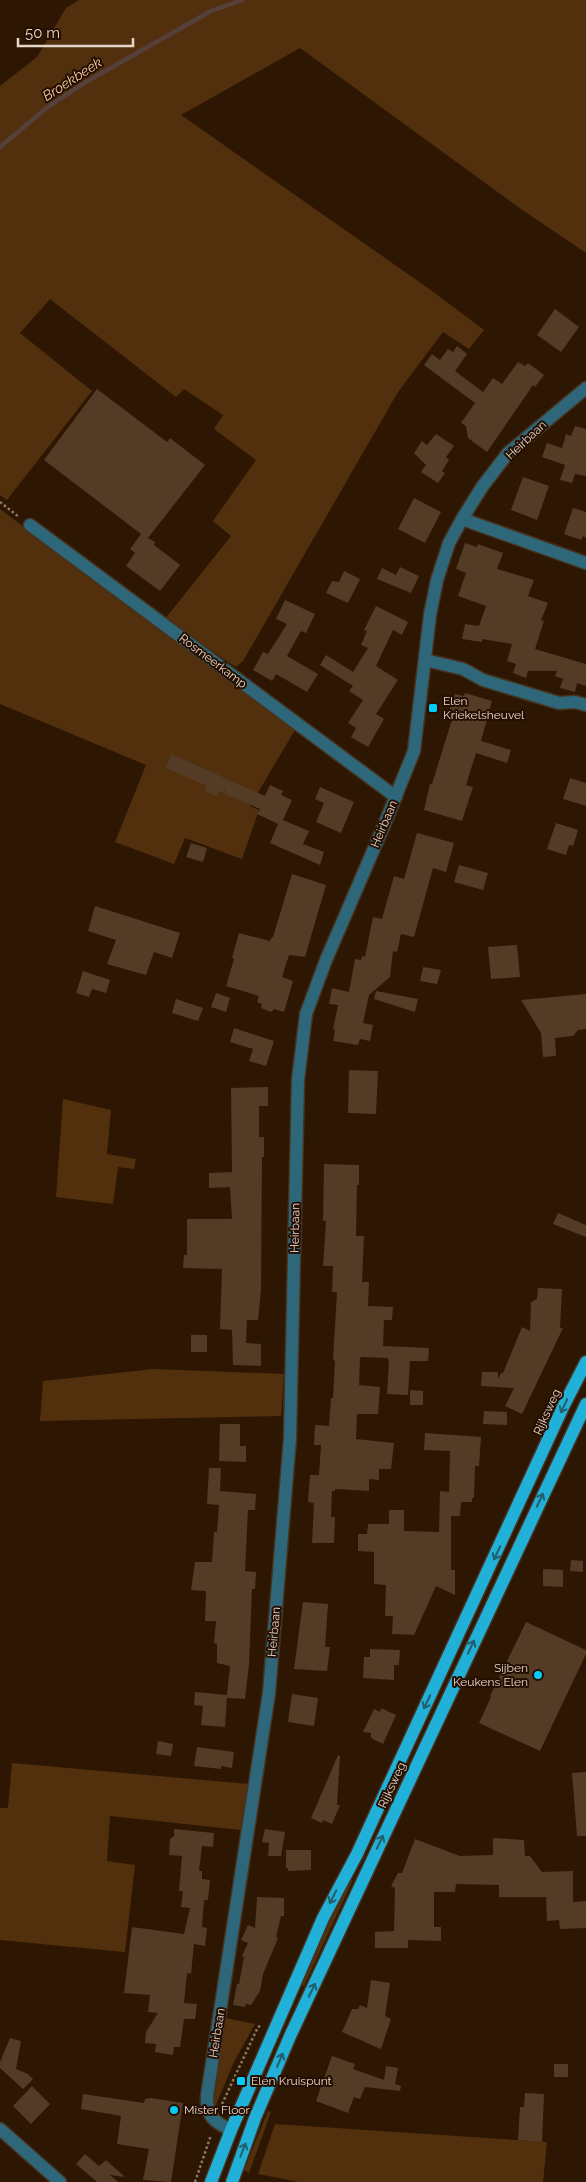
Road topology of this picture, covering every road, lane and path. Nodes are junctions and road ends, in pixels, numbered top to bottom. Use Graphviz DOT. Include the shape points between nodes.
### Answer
graph roads {
  1 [pos="586,388"];
  2 [pos="0,502"];
  3 [pos="462,519"];
  4 [pos="30,525"];
  5 [pos="586,563"];
  6 [pos="425,660"];
  7 [pos="586,705"];
  8 [pos="396,796"];
  9 [pos="586,1362"];
  10 [pos="584,1413"];
  11 [pos="280,2018"];
  12 [pos="217,2123"];
  13 [pos="0,2129"];
  14 [pos="231,2130"];
  15 [pos="60,2182"];
  16 [pos="194,2182"];
  17 [pos="211,2182"];
  18 [pos="232,2182"];
  1 -- 3 [label="street, Heirbaan" via="508,453"];
  2 -- 4 [label="path"];
  3 -- 5 [label="street"];
  3 -- 6 [label="street, Heirbaan" via="437,580"];
  4 -- 8 [label="street, Rosmeerkamp"];
  6 -- 7 [label="street" via="463,669 483,680 559,703"];
  6 -- 8 [label="street, Heirbaan" via="414,751"];
  8 -- 12 [label="street, Heirbaan" via="306,1014 298,1080 287,1476 269,1693 207,2096 209,2114"];
  9 -- 11 [label="main road, Rijksweg, one-way" via="323,1918"];
  18 -- 10 [label="main road, Rijksweg, one-way" via="291,2034"];
  11 -- 12 [label="path" via="258,2027 226,2094"];
  11 -- 14 [label="main road, Rijksweg"];
  12 -- 14 [label="street"];
  12 -- 16 [label="path"];
  13 -- 15 [label="street"];
  14 -- 17 [label="main road, Rijksweg"];
}
